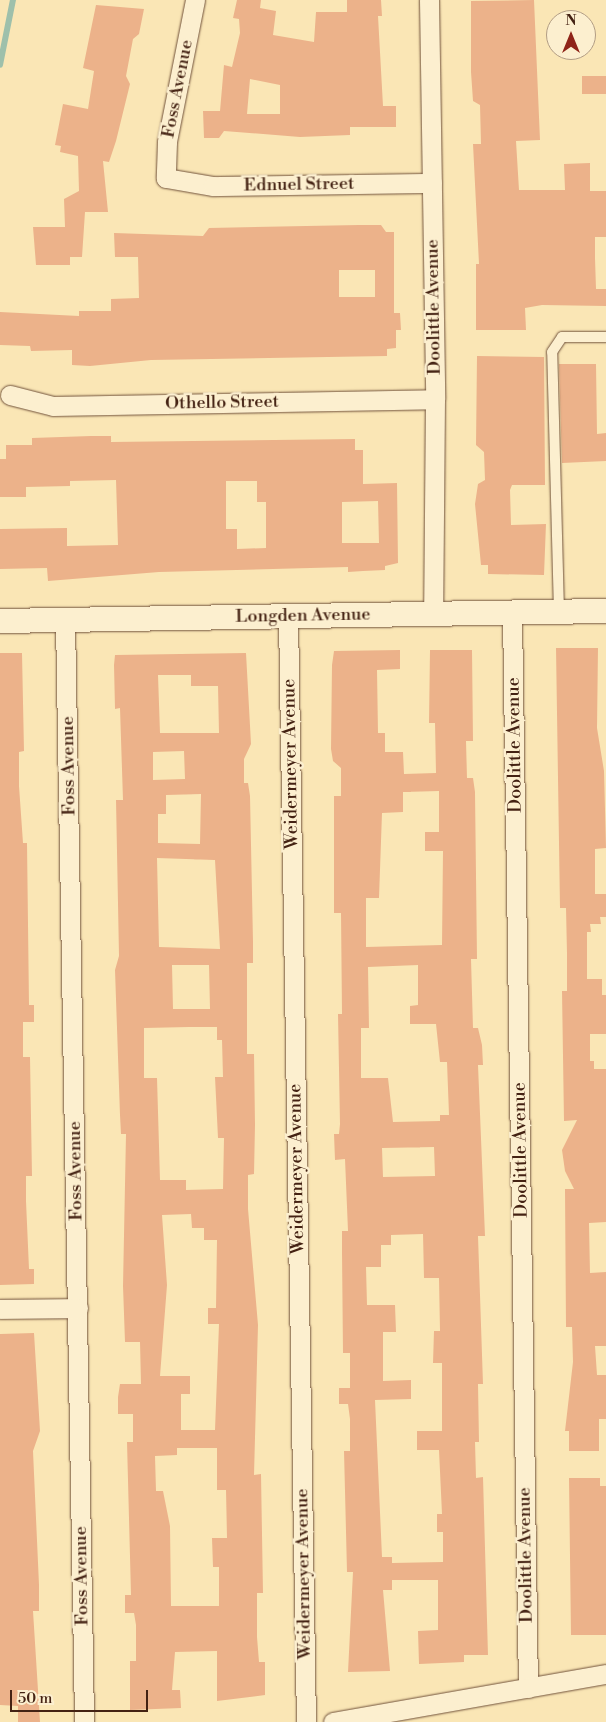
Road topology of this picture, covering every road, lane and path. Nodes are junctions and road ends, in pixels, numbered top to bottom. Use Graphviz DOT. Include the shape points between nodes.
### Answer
graph roads {
  1 [pos="195,0"];
  2 [pos="429,0"];
  3 [pos="166,178"];
  4 [pos="432,183"];
  5 [pos="606,337"];
  6 [pos="10,395"];
  7 [pos="435,399"];
  8 [pos="606,611"];
  9 [pos="559,612"];
  10 [pos="512,613"];
  11 [pos="433,614"];
  12 [pos="288,616"];
  13 [pos="0,620"];
  14 [pos="65,620"];
  15 [pos="78,1308"];
  16 [pos="0,1310"];
  17 [pos="606,1674"];
  18 [pos="528,1688"];
  19 [pos="84,1722"];
  20 [pos="306,1722"];
  21 [pos="333,1722"];
  1 -- 3 [label="street, Foss Avenue" via="167,142"];
  2 -- 4 [label="street, Doolittle Avenue"];
  3 -- 4 [label="street, Ednuel Street" via="213,186"];
  4 -- 7 [label="street, Doolittle Avenue"];
  5 -- 9 [label="lane" via="562,337 552,352"];
  6 -- 7 [label="street, Othello Street" via="53,406"];
  7 -- 11 [label="street, Doolittle Avenue"];
  8 -- 9 [label="street, Longden Avenue"];
  9 -- 10 [label="street, Longden Avenue"];
  10 -- 11 [label="street, Longden Avenue"];
  10 -- 18 [label="street, Doolittle Avenue"];
  11 -- 12 [label="street, Longden Avenue"];
  12 -- 14 [label="street, Longden Avenue"];
  12 -- 20 [label="street, Weidermeyer Avenue"];
  13 -- 14 [label="street, Longden Avenue"];
  14 -- 15 [label="street, Foss Avenue"];
  15 -- 16 [label="street"];
  15 -- 19 [label="street, Foss Avenue"];
  17 -- 18 [label="street"];
  18 -- 21 [label="street"];
}
